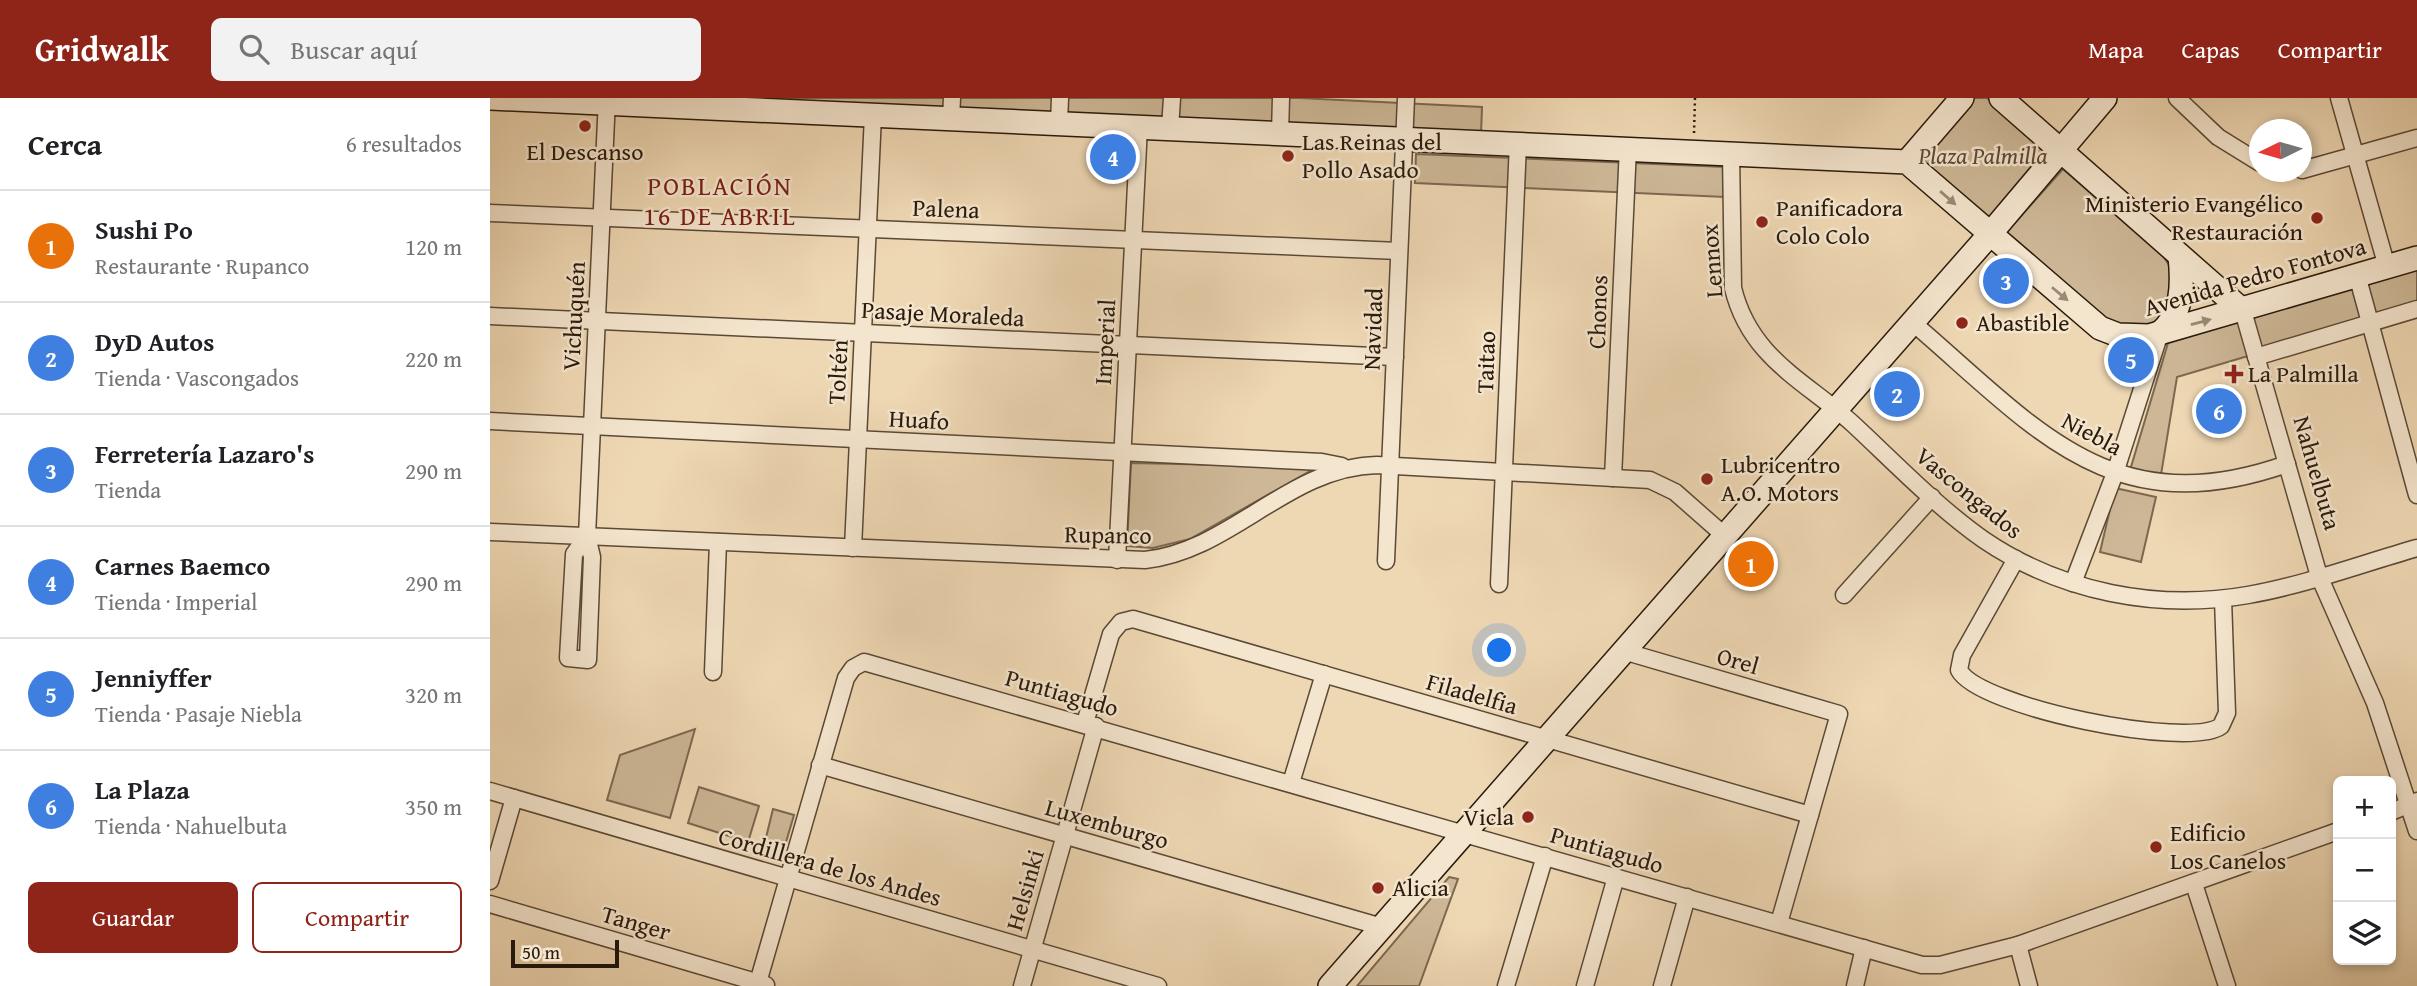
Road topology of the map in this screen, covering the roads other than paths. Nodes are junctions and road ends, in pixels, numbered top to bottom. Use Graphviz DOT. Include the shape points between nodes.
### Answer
graph roads {
  1 [pos="490,98"];
  2 [pos="1060,98"];
  3 [pos="1172,98"];
  4 [pos="1281,98"];
  5 [pos="1406,98"];
  6 [pos="1962,98"];
  7 [pos="2001,98"];
  8 [pos="2105,98"];
  9 [pos="2177,98"];
  10 [pos="2339,98"];
  11 [pos="606,101"];
  12 [pos="732,103"];
  13 [pos="844,106"];
  14 [pos="951,108"];
  15 [pos="873,115"];
  16 [pos="1059,123"];
  17 [pos="1139,126"];
  18 [pos="1170,128"];
  19 [pos="1280,133"];
  20 [pos="1404,138"];
  21 [pos="2417,138"];
  22 [pos="1518,143"];
  23 [pos="1628,148"];
  24 [pos="2060,150"];
  25 [pos="1731,152"];
  26 [pos="2355,155"];
  27 [pos="2249,157"];
  28 [pos="1907,162"];
  29 [pos="2312,167"];
  30 [pos="490,213"];
  31 [pos="601,218"];
  32 [pos="868,229"];
  33 [pos="1990,234"];
  34 [pos="1133,240"];
  35 [pos="1399,251"];
  36 [pos="2180,256"];
  37 [pos="2417,258"];
  38 [pos="2387,267"];
  39 [pos="2357,275"];
  40 [pos="2417,309"];
  41 [pos="2243,311"];
  42 [pos="490,316"];
  43 [pos="596,321"];
  44 [pos="1912,322"];
  45 [pos="2370,323"];
  46 [pos="863,333"];
  47 [pos="2160,333"];
  48 [pos="1128,345"];
  49 [pos="2256,357"];
  50 [pos="1395,358"];
  51 [pos="1836,409"];
  52 [pos="490,421"];
  53 [pos="592,426"];
  54 [pos="858,439"];
  55 [pos="1122,452"];
  56 [pos="2287,464"];
  57 [pos="1390,466"];
  58 [pos="1344,467"];
  59 [pos="1504,472"];
  60 [pos="2115,473"];
  61 [pos="1614,478"];
  62 [pos="2417,495"];
  63 [pos="1932,497"];
  64 [pos="490,532"];
  65 [pos="587,536"];
  66 [pos="1725,536"];
  67 [pos="718,542"];
  68 [pos="853,548"];
  69 [pos="2417,548"];
  70 [pos="2016,559"];
  71 [pos="1116,560"];
  72 [pos="1386,561"];
  73 [pos="2319,576"];
  74 [pos="2073,583"];
  75 [pos="1499,584"];
  76 [pos="1844,595"];
  77 [pos="2223,599"];
  78 [pos="1121,622"];
  79 [pos="1623,651"];
  80 [pos="713,672"];
  81 [pos="1324,674"];
  82 [pos="1091,725"];
  83 [pos="1547,738"];
  84 [pos="820,765"];
  85 [pos="1291,783"];
  86 [pos="490,792"];
  87 [pos="514,799"];
  88 [pos="2413,803"];
  89 [pos="2396,810"];
  90 [pos="1810,815"];
  91 [pos="2417,831"];
  92 [pos="1464,833"];
  93 [pos="2333,833"];
  94 [pos="1065,835"];
  95 [pos="1545,856"];
  96 [pos="1616,877"];
  97 [pos="787,878"];
  98 [pos="490,881"];
  99 [pos="2194,884"];
  100 [pos="1687,897"];
  101 [pos="490,904"];
  102 [pos="1779,923"];
  103 [pos="1382,927"];
  104 [pos="2018,945"];
  105 [pos="1864,948"];
  106 [pos="1032,949"];
  107 [pos="761,985"];
  108 [pos="1022,986"];
  109 [pos="1158,986"];
  110 [pos="1330,986"];
  111 [pos="1506,986"];
  112 [pos="1585,986"];
  113 [pos="1662,986"];
  114 [pos="1855,986"];
  115 [pos="2029,986"];
  116 [pos="2227,986"];
  1 -- 11 [label="main road"];
  2 -- 16 [label="street"];
  3 -- 18 [label="street"];
  4 -- 19 [label="street"];
  5 -- 20 [label="street, Navidad"];
  6 -- 28 [label="main road"];
  7 -- 24 [label="main road"];
  8 -- 24 [label="main road"];
  9 -- 27 [label="street" via="2218,137"];
  10 -- 26 [label="street"];
  11 -- 12 [label="main road"];
  11 -- 31 [label="street, Vichuquén"];
  12 -- 13 [label="main road"];
  13 -- 15 [label="main road"];
  14 -- 15 [label="main road"];
  14 -- 16 [label="main road"];
  15 -- 32 [label="street, Toltén"];
  16 -- 17 [label="main road"];
  17 -- 18 [label="main road"];
  17 -- 34 [label="street, Imperial"];
  18 -- 19 [label="main road"];
  19 -- 20 [label="main road"];
  20 -- 22 [label="main road"];
  20 -- 35 [label="street, Navidad"];
  21 -- 26 [label="street"];
  22 -- 23 [label="main road"];
  22 -- 59 [label="street, Taitao"];
  23 -- 25 [label="main road"];
  23 -- 61 [label="street, Chonos"];
  24 -- 33 [label="main road"];
  24 -- 36 [label="main road"];
  25 -- 28 [label="main road"];
  25 -- 51 [label="street, Lennox" via="1730,256 1737,305 1756,341 1775,362"];
  26 -- 29 [label="street"];
  26 -- 38 [label="street"];
  28 -- 33 [label="main road, Avenida Pedro Fontova, one-way"];
  30 -- 31 [label="street, Palena"];
  31 -- 32 [label="street, Palena"];
  31 -- 43 [label="street, Vichuquén"];
  32 -- 34 [label="street, Palena"];
  32 -- 46 [label="street, Toltén"];
  33 -- 44 [label="main road"];
  33 -- 47 [label="main road, Avenida Pedro Fontova, one-way" via="2100,328 2128,337"];
  34 -- 35 [label="street, Palena"];
  34 -- 48 [label="street, Imperial"];
  35 -- 50 [label="street, Navidad"];
  36 -- 41 [label="main road"];
  36 -- 47 [label="main road" via="2178,305"];
  37 -- 38 [label="main road, Avenida Pedro Fontova"];
  38 -- 39 [label="main road, Avenida Pedro Fontova"];
  39 -- 41 [label="main road, Avenida Pedro Fontova"];
  39 -- 45 [label="street"];
  40 -- 45 [label="street"];
  47 -- 41 [label="main road, Avenida Pedro Fontova, one-way"];
  41 -- 49 [label="street, Nahuelbuta"];
  42 -- 43 [label="street, Pasaje Moraleda"];
  43 -- 46 [label="street, Pasaje Moraleda"];
  43 -- 53 [label="street, Vichuquén"];
  44 -- 51 [label="main road"];
  44 -- 60 [label="street, Niebla" via="2056,445"];
  45 -- 49 [label="street"];
  45 -- 62 [label="street"];
  46 -- 48 [label="street, Pasaje Moraleda"];
  46 -- 54 [label="street, Toltén"];
  47 -- 60 [label="street"];
  48 -- 50 [label="street, Pasaje Moraleda"];
  48 -- 55 [label="street, Imperial"];
  49 -- 56 [label="street, Nahuelbuta"];
  50 -- 57 [label="street, Navidad"];
  51 -- 63 [label="street, Vascongados"];
  51 -- 66 [label="main road"];
  52 -- 53 [label="street, Huafo"];
  53 -- 54 [label="street, Huafo"];
  53 -- 65 [label="street, Vichuquén"];
  54 -- 55 [label="street, Huafo"];
  54 -- 68 [label="street, Toltén"];
  55 -- 58 [label="street, Huafo" via="1322,462"];
  55 -- 71 [label="street, Imperial"];
  56 -- 60 [label="street, Niebla" via="2234,480 2191,485 2149,482"];
  56 -- 73 [label="street, Nahuelbuta"];
  57 -- 58 [label="street, Rupanco"];
  57 -- 59 [label="street, Rupanco"];
  57 -- 72 [label="street, Navidad"];
  58 -- 71 [label="street, Rupanco" via="1305,483 1195,548 1158,559"];
  59 -- 61 [label="street, Rupanco"];
  59 -- 75 [label="street, Taitao"];
  60 -- 74 [label="street"];
  61 -- 66 [label="street, Rupanco" via="1661,483"];
  63 -- 70 [label="street, Vascongados"];
  63 -- 76 [label="street"];
  64 -- 65 [label="street, Rupanco"];
  65 -- 65 [label="street, Vichuquén" via="574,554 568,658 588,660 593,557"];
  65 -- 67 [label="street, Rupanco"];
  66 -- 79 [label="main road"];
  67 -- 68 [label="street, Rupanco"];
  67 -- 80 [label="street"];
  68 -- 71 [label="street, Rupanco"];
  69 -- 73 [label="street, Vascongados"];
  70 -- 74 [label="street, Vascongados"];
  70 -- 77 [label="street" via="1962,656 1961,674 2014,702 2088,722 2208,732 2221,726 2227,713"];
  73 -- 77 [label="street, Vascongados"];
  73 -- 88 [label="street, Nahuelbuta"];
  74 -- 77 [label="street, Vascongados" via="2152,600"];
  78 -- 81 [label="street, Filadelfia" via="1139,621"];
  78 -- 82 [label="street, Helsinki" via="1111,634"];
  79 -- 83 [label="main road"];
  79 -- 90 [label="street, Orel" via="1839,713"];
  81 -- 83 [label="street, Filadelfia"];
  81 -- 85 [label="street"];
  82 -- 84 [label="street, Puntiagudo" via="877,663 858,664 846,678"];
  82 -- 85 [label="street, Puntiagudo"];
  82 -- 94 [label="street, Helsinki"];
  83 -- 90 [label="street, Filadelfia"];
  83 -- 92 [label="main road"];
  84 -- 94 [label="street, Luxemburgo"];
  84 -- 97 [label="street"];
  85 -- 92 [label="street, Puntiagudo"];
  86 -- 87 [label="street, Cordillera de los Andes"];
  87 -- 97 [label="street, Cordillera de los Andes"];
  87 -- 98 [label="street"];
  88 -- 89 [label="street"];
  88 -- 91 [label="street, Nahuelbuta"];
  90 -- 102 [label="street"];
  92 -- 95 [label="street, Puntiagudo"];
  92 -- 103 [label="main road"];
  93 -- 99 [label="street, Puntiagudo"];
  94 -- 103 [label="street, Luxemburgo"];
  94 -- 106 [label="street, Helsinki"];
  95 -- 96 [label="street, Puntiagudo"];
  95 -- 111 [label="street"];
  96 -- 100 [label="street, Puntiagudo"];
  96 -- 112 [label="street"];
  97 -- 106 [label="street, Cordillera de los Andes"];
  97 -- 107 [label="street"];
  99 -- 104 [label="street, Puntiagudo"];
  99 -- 116 [label="street"];
  100 -- 102 [label="street, Puntiagudo"];
  100 -- 113 [label="street"];
  101 -- 107 [label="street, Tanger"];
  102 -- 105 [label="street, Puntiagudo"];
  103 -- 110 [label="main road"];
  104 -- 105 [label="street, Puntiagudo" via="1928,966"];
  104 -- 115 [label="street"];
  105 -- 114 [label="street"];
  106 -- 108 [label="street, Helsinki"];
  106 -- 109 [label="street, Cordillera de los Andes"];
}
